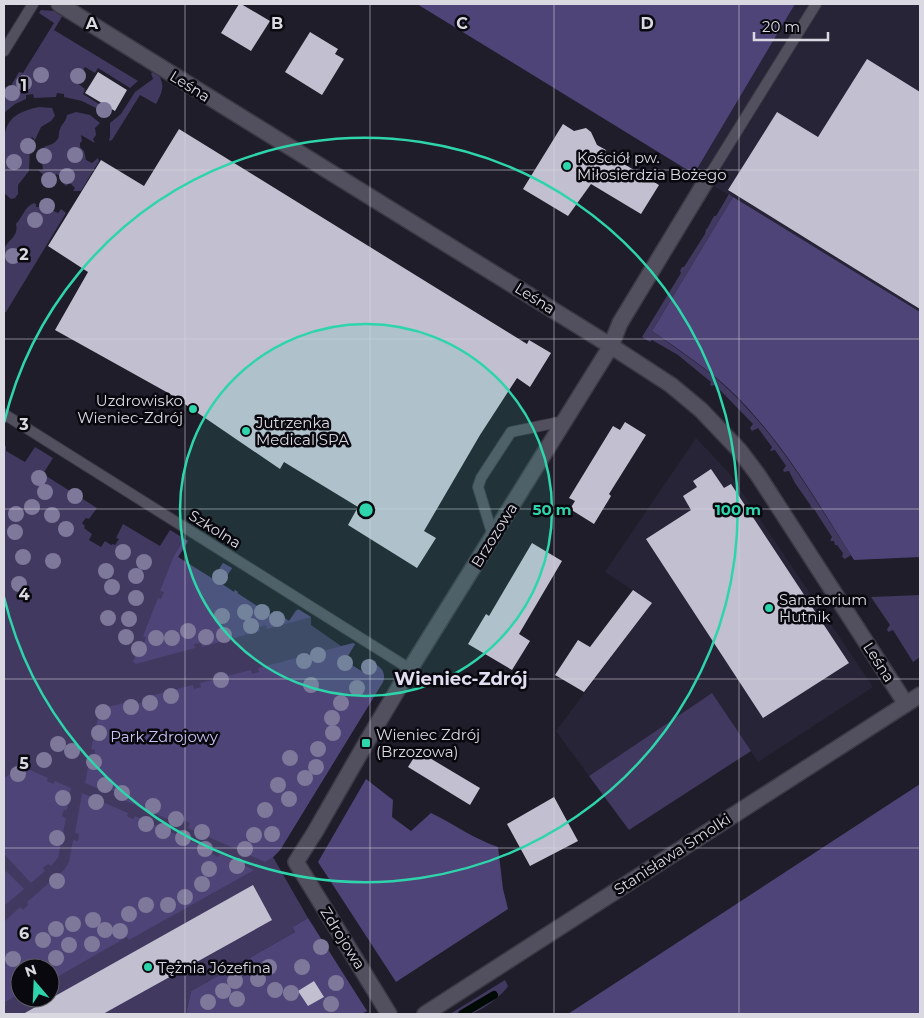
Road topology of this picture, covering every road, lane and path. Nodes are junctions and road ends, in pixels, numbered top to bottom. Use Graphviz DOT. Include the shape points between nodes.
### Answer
graph roads {
  1 [pos="33,4"];
  2 [pos="58,4"];
  3 [pos="816,4"];
  4 [pos="4,51"];
  5 [pos="706,181"];
  6 [pos="611,346"];
  7 [pos="4,414"];
  8 [pos="564,421"];
  9 [pos="493,536"];
  10 [pos="410,669"];
  11 [pos="920,694"];
  12 [pos="906,704"];
  13 [pos="296,862"];
  14 [pos="389,1014"];
  15 [pos="425,1014"];
  1 -- 4 [label="lane"];
  2 -- 6 [label="street, Leśna"];
  3 -- 5 [label="lane"];
  5 -- 6 [label="street, Brzozowa" via="620,323"];
  6 -- 8 [label="street, Brzozowa"];
  6 -- 12 [label="street, Leśna" via="672,385 740,451"];
  7 -- 10 [label="lane, Szkolna"];
  8 -- 9 [label="street, Brzozowa"];
  8 -- 9 [label="lane" via="511,432 481,478 478,487"];
  9 -- 10 [label="street, Brzozowa"];
  10 -- 13 [label="street, Brzozowa"];
  11 -- 12 [label="street, Stanisława Smolki"];
  12 -- 15 [label="street, Stanisława Smolki"];
  13 -- 14 [label="street, Zdrojowa"];
}
